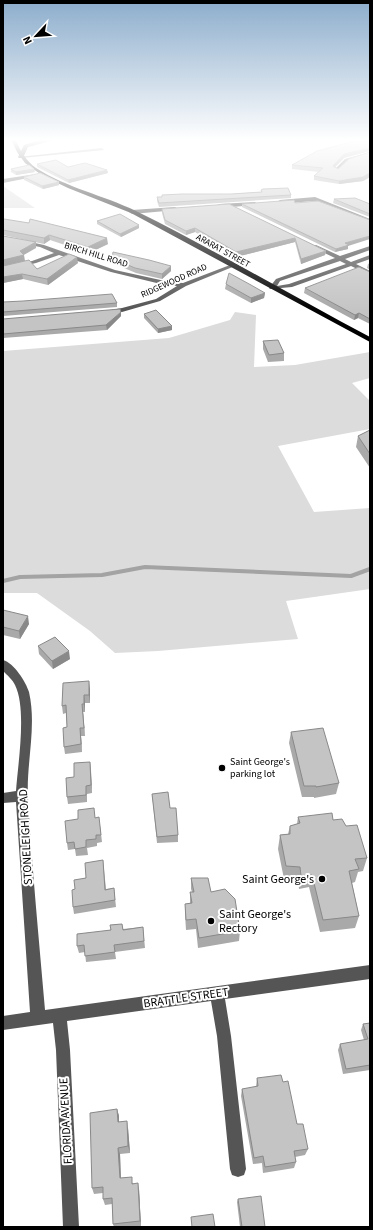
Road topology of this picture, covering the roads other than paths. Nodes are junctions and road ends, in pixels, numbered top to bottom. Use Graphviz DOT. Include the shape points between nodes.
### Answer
graph roads {
  1 [pos="93,196"];
  2 [pos="276,202"];
  3 [pos="260,203"];
  4 [pos="214,206"];
  5 [pos="229,206"];
  6 [pos="184,208"];
  7 [pos="240,211"];
  8 [pos="132,212"];
  9 [pos="370,221"];
  10 [pos="3,238"];
  11 [pos="308,243"];
  12 [pos="370,248"];
  13 [pos="58,253"];
  14 [pos="370,257"];
  15 [pos="340,258"];
  16 [pos="351,264"];
  17 [pos="232,266"];
  18 [pos="3,269"];
  19 [pos="370,273"];
  20 [pos="184,285"];
  21 [pos="272,288"];
  22 [pos="101,312"];
  23 [pos="370,340"];
  24 [pos="3,664"];
  25 [pos="22,796"];
  26 [pos="3,798"];
  27 [pos="370,972"];
  28 [pos="217,993"];
  29 [pos="59,1015"];
  30 [pos="38,1018"];
  31 [pos="3,1023"];
  32 [pos="238,1169"];
  33 [pos="71,1227"];
  1 -- 8 [label="main road, ARARAT STREET"];
  2 -- 9 [label="street" via="315,199"];
  3 -- 5 [label="street"];
  4 -- 5 [label="street"];
  5 -- 7 [label="street"];
  6 -- 8 [label="street"];
  8 -- 17 [label="main road, ARARAT STREET"];
  10 -- 13 [label="street, BIRCH HILL ROAD" via="28,242"];
  11 -- 15 [label="street"];
  12 -- 15 [label="street"];
  13 -- 18 [label="street"];
  13 -- 20 [label="street, BIRCH HILL ROAD" via="113,271"];
  14 -- 16 [label="street"];
  15 -- 16 [label="street"];
  15 -- 21 [label="street" via="278,280"];
  16 -- 19 [label="street"];
  16 -- 21 [label="street" via="290,286"];
  17 -- 20 [label="street, RIDGEWOOD ROAD"];
  17 -- 21 [label="main road, ARARAT STREET"];
  20 -- 22 [label="street, RIDGEWOOD ROAD" via="158,300 122,310"];
  21 -- 23 [label="main road, ARARAT STREET"];
  24 -- 25 [label="street, STONELEIGH ROAD" via="19,681 27,714"];
  25 -- 26 [label="street"];
  25 -- 30 [label="street, STONELEIGH ROAD"];
  27 -- 28 [label="street, BRATTLE STREET"];
  28 -- 29 [label="street, BRATTLE STREET"];
  28 -- 32 [label="street"];
  29 -- 30 [label="street, BRATTLE STREET"];
  29 -- 33 [label="street, FLORIDA AVENUE" via="63,1050"];
  30 -- 31 [label="street, BRATTLE STREET"];
}
